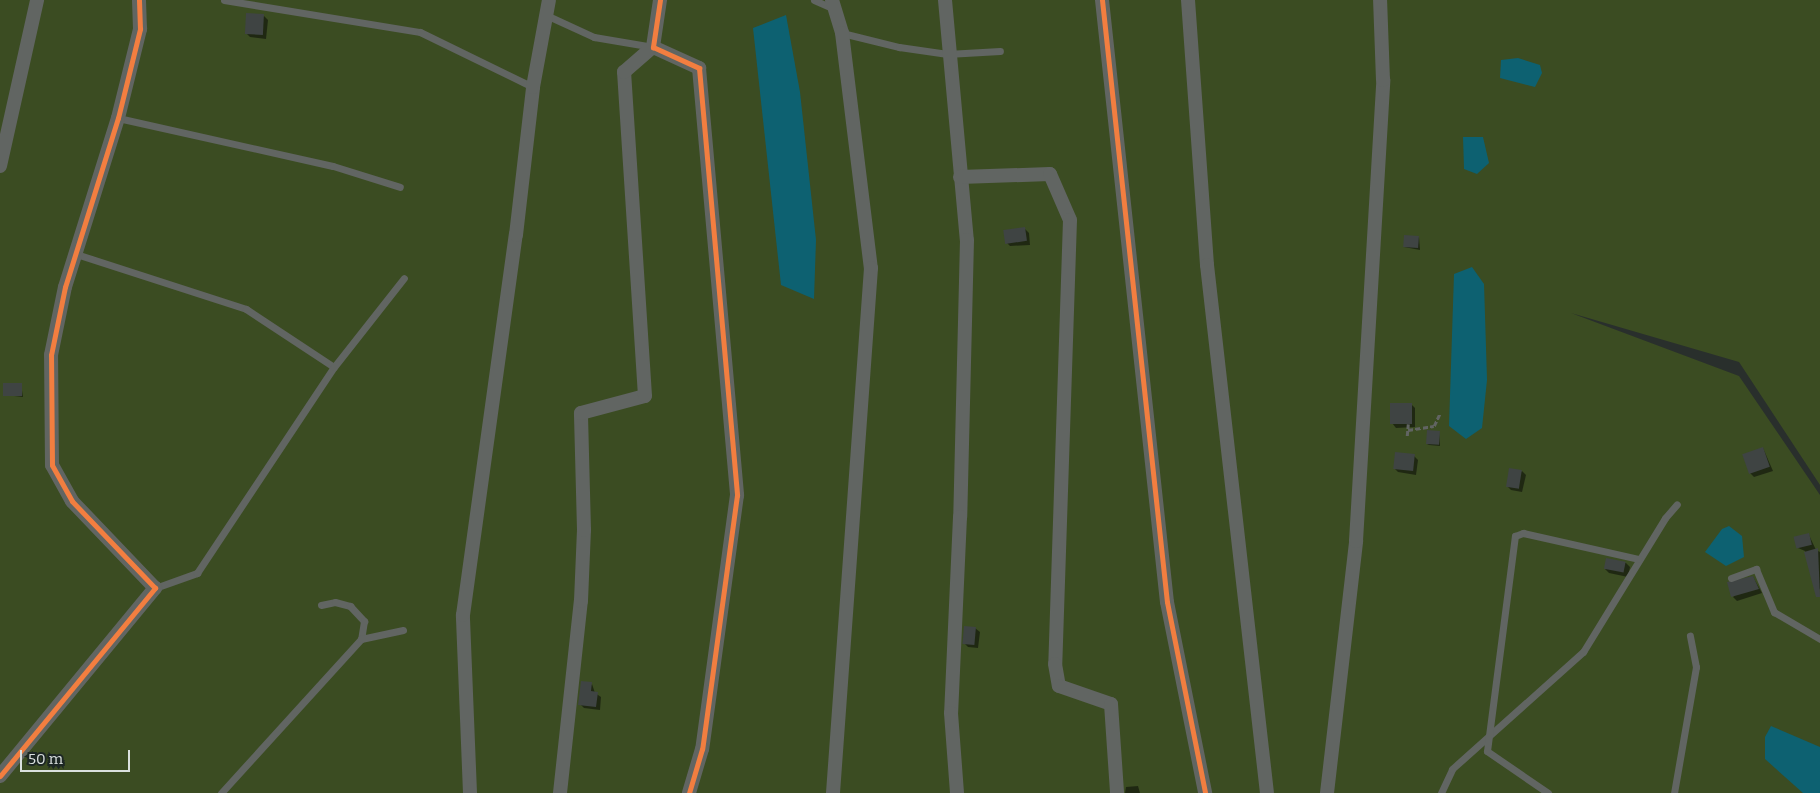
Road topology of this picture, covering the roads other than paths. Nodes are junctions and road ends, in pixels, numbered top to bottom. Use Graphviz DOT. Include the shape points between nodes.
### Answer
graph roads {
  1 [pos="37,0"];
  2 [pos="139,0"];
  3 [pos="224,0"];
  4 [pos="549,0"];
  5 [pos="660,0"];
  6 [pos="814,0"];
  7 [pos="944,0"];
  8 [pos="1102,0"];
  9 [pos="1188,0"];
  10 [pos="1380,0"];
  11 [pos="832,4"];
  12 [pos="546,15"];
  13 [pos="842,33"];
  14 [pos="654,47"];
  15 [pos="1000,51"];
  16 [pos="947,54"];
  17 [pos="533,87"];
  18 [pos="118,118"];
  19 [pos="0,166"];
  20 [pos="960,177"];
  21 [pos="400,187"];
  22 [pos="76,254"];
  23 [pos="404,278"];
  24 [pos="334,367"];
  25 [pos="1677,504"];
  26 [pos="1638,559"];
  27 [pos="1731,578"];
  28 [pos="155,588"];
  29 [pos="321,605"];
  30 [pos="403,630"];
  31 [pos="1690,636"];
  32 [pos="361,639"];
  33 [pos="1820,639"];
  34 [pos="1488,739"];
  35 [pos="0,776"];
  36 [pos="221,793"];
  37 [pos="470,793"];
  38 [pos="560,793"];
  39 [pos="689,793"];
  40 [pos="833,793"];
  41 [pos="957,793"];
  42 [pos="1117,793"];
  43 [pos="1205,793"];
  44 [pos="1267,793"];
  45 [pos="1327,793"];
  46 [pos="1441,793"];
  47 [pos="1548,793"];
  48 [pos="1674,793"];
  1 -- 19 [label="street"];
  2 -- 18 [label="street" via="140,29"];
  3 -- 17 [label="lane" via="420,32"];
  4 -- 12 [label="street"];
  5 -- 14 [label="street"];
  6 -- 11 [label="lane"];
  7 -- 16 [label="street"];
  8 -- 43 [label="street" via="1167,602"];
  9 -- 44 [label="street" via="1207,265"];
  10 -- 45 [label="street" via="1383,80 1356,541"];
  11 -- 13 [label="street"];
  12 -- 14 [label="lane" via="594,37"];
  12 -- 17 [label="street"];
  13 -- 16 [label="lane"];
  13 -- 40 [label="street" via="871,268"];
  14 -- 38 [label="street" via="624,72 645,396 581,413 582,601"];
  14 -- 39 [label="street" via="699,68 737,495 702,749"];
  15 -- 16 [label="lane"];
  16 -- 20 [label="street"];
  17 -- 37 [label="street" via="516,235 463,615"];
  18 -- 21 [label="lane" via="334,166"];
  18 -- 22 [label="street"];
  20 -- 41 [label="street" via="967,240 967,287 951,712"];
  20 -- 42 [label="street" via="1050,174 1070,220 1055,664 1059,686 1111,704"];
  22 -- 24 [label="lane" via="246,309"];
  22 -- 28 [label="street" via="51,355 52,465 72,501"];
  23 -- 24 [label="lane"];
  24 -- 28 [label="lane" via="196,573"];
  25 -- 26 [label="lane"];
  26 -- 34 [label="lane" via="1583,652"];
  26 -- 34 [label="lane" via="1523,533 1515,536"];
  27 -- 33 [label="lane" via="1756,569 1774,612"];
  28 -- 35 [label="street"];
  29 -- 32 [label="lane" via="335,602 350,606 364,621"];
  30 -- 32 [label="lane"];
  31 -- 48 [label="lane" via="1696,667"];
  32 -- 36 [label="lane"];
  34 -- 46 [label="lane" via="1452,768"];
  34 -- 47 [label="lane" via="1487,751"];
}
